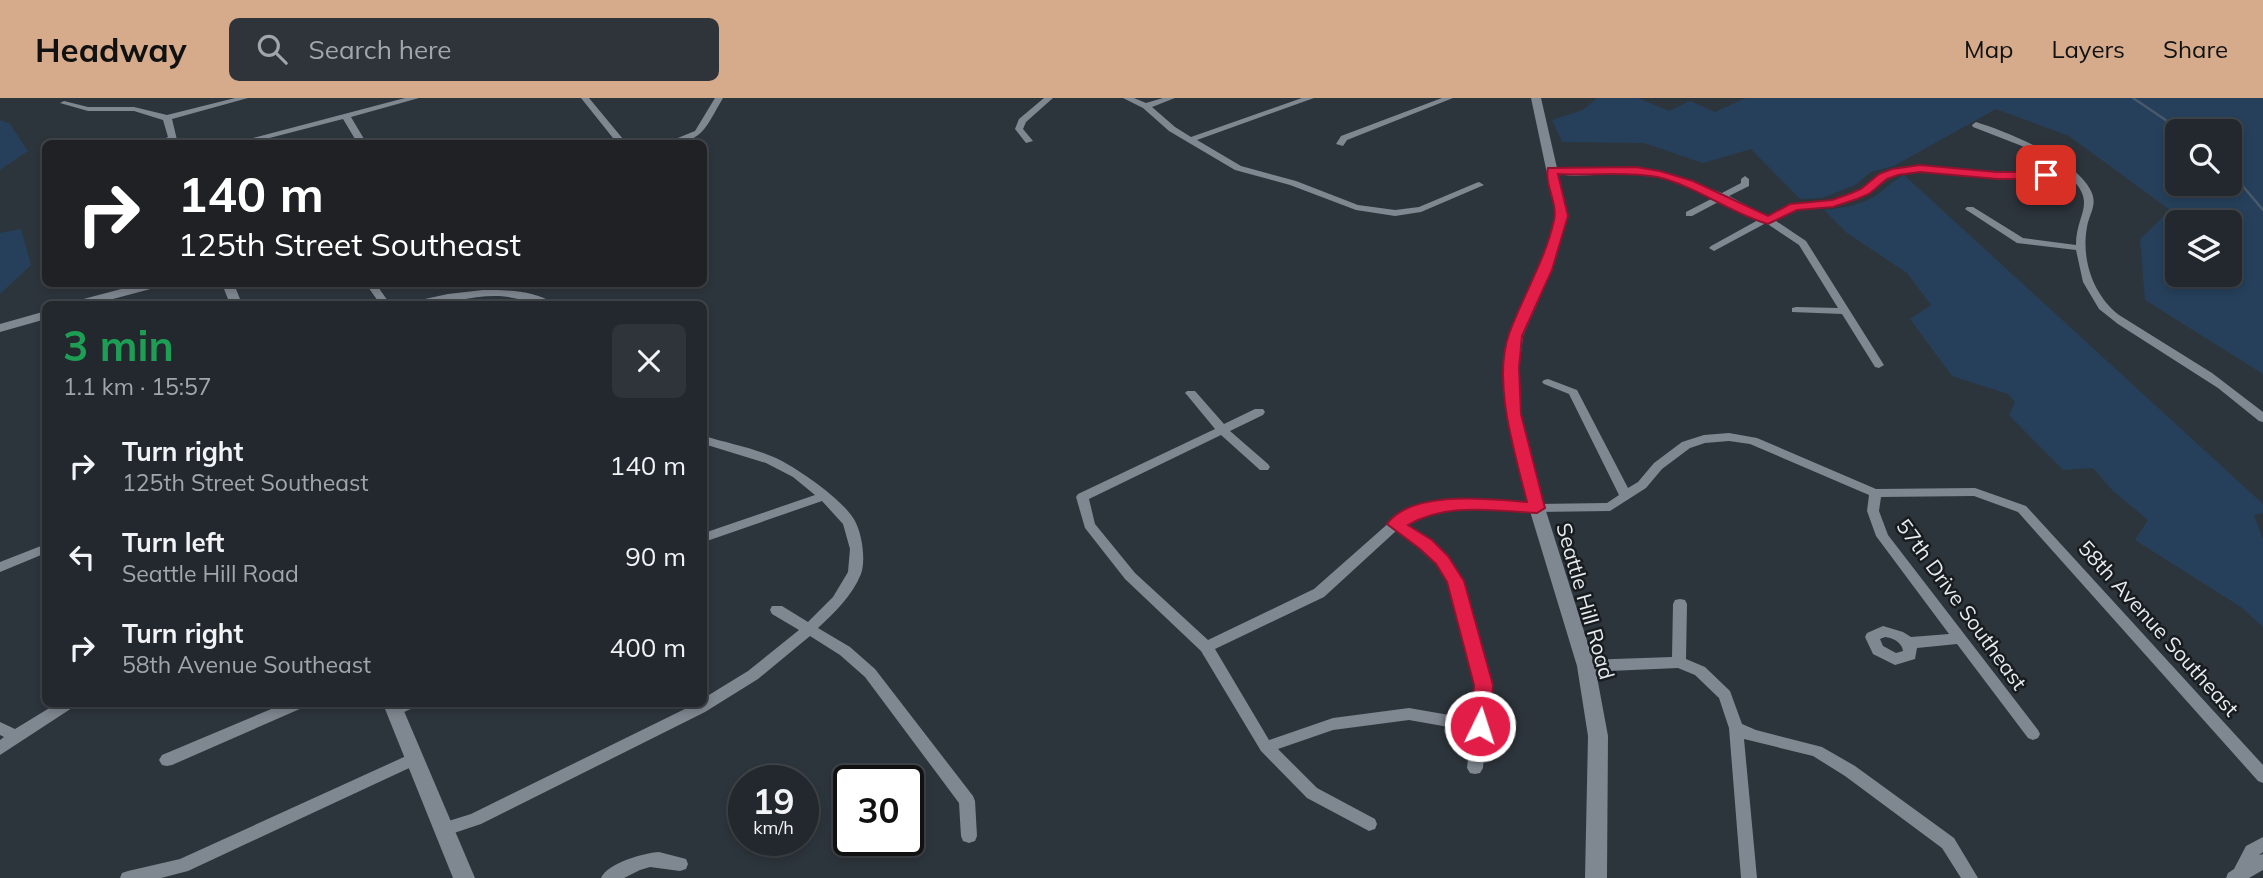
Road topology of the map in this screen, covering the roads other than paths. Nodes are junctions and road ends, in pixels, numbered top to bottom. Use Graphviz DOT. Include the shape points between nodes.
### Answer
graph roads {
  1 [pos="244,98"];
  2 [pos="415,98"];
  3 [pos="585,98"];
  4 [pos="719,98"];
  5 [pos="1049,98"];
  6 [pos="1127,98"];
  7 [pos="1171,98"];
  8 [pos="1310,98"];
  9 [pos="1448,98"];
  10 [pos="1536,98"];
  11 [pos="64,103"];
  12 [pos="1146,106"];
  13 [pos="346,116"];
  14 [pos="167,118"];
  15 [pos="1976,125"];
  16 [pos="173,140"];
  17 [pos="250,140"];
  18 [pos="361,140"];
  19 [pos="619,140"];
  20 [pos="678,140"];
  21 [pos="1190,140"];
  22 [pos="1029,141"];
  23 [pos="1340,144"];
  24 [pos="1552,170"];
  25 [pos="2071,175"];
  26 [pos="1745,179"];
  27 [pos="1479,185"];
  28 [pos="1722,198"];
  29 [pos="1970,209"];
  30 [pos="1689,214"];
  31 [pos="1768,220"];
  32 [pos="1714,248"];
  33 [pos="2080,248"];
  34 [pos="129,287"];
  35 [pos="482,287"];
  36 [pos="479,294"];
  37 [pos="89,301"];
  38 [pos="428,301"];
  39 [pos="540,301"];
  40 [pos="1796,310"];
  41 [pos="1845,311"];
  42 [pos="42,316"];
  43 [pos="0,328"];
  44 [pos="1879,365"];
  45 [pos="1548,382"];
  46 [pos="1191,393"];
  47 [pos="1259,412"];
  48 [pos="2263,418"];
  49 [pos="1222,430"];
  50 [pos="707,441"];
  51 [pos="1264,467"];
  52 [pos="1875,493"];
  53 [pos="824,496"];
  54 [pos="1626,496"];
  55 [pos="1537,508"];
  56 [pos="1395,524"];
  57 [pos="707,537"];
  58 [pos="42,550"];
  59 [pos="0,567"];
  60 [pos="1680,604"];
  61 [pos="777,610"];
  62 [pos="808,630"];
  63 [pos="1958,639"];
  64 [pos="1908,643"];
  65 [pos="1206,647"];
  66 [pos="1679,662"];
  67 [pos="1586,666"];
  68 [pos="707,704"];
  69 [pos="62,707"];
  70 [pos="290,707"];
  71 [pos="398,707"];
  72 [pos="702,707"];
  73 [pos="1480,726"];
  74 [pos="0,728"];
  75 [pos="1736,729"];
  76 [pos="2034,734"];
  77 [pos="16,736"];
  78 [pos="1266,747"];
  79 [pos="0,749"];
  80 [pos="415,758"];
  81 [pos="167,760"];
  82 [pos="1475,768"];
  83 [pos="2263,776"];
  84 [pos="1369,824"];
  85 [pos="445,830"];
  86 [pos="969,836"];
  87 [pos="2263,844"];
  88 [pos="2263,861"];
  89 [pos="680,864"];
  90 [pos="2238,874"];
  91 [pos="128,878"];
  92 [pos="464,878"];
  93 [pos="609,878"];
  94 [pos="1596,878"];
  95 [pos="1749,878"];
  96 [pos="1970,878"];
  1 -- 14 [label="street"];
  2 -- 13 [label="street"];
  3 -- 19 [label="street"];
  4 -- 20 [label="street" via="698,133"];
  5 -- 22 [label="street" via="1019,129"];
  6 -- 12 [label="street"];
  7 -- 12 [label="street"];
  8 -- 21 [label="street"];
  9 -- 23 [label="street" via="1344,138"];
  10 -- 24 [label="main road, Seattle Hill Road"];
  11 -- 14 [label="street" via="88,109 134,108"];
  12 -- 21 [label="street"];
  13 -- 17 [label="street"];
  13 -- 18 [label="street"];
  14 -- 16 [label="street"];
  15 -- 25 [label="street" via="2031,146"];
  21 -- 27 [label="street" via="1253,174 1293,183 1356,207 1395,213 1421,209"];
  24 -- 28 [label="street" via="1660,174"];
  24 -- 55 [label="main road, Seattle Hill Road" via="1562,216 1546,270 1516,336 1512,368 1513,414"];
  25 -- 31 [label="street" via="1896,171 1853,197 1833,204 1794,207"];
  25 -- 33 [label="street" via="2088,193 2091,205"];
  26 -- 28 [label="street" via="1746,184"];
  28 -- 30 [label="street"];
  28 -- 31 [label="street"];
  29 -- 33 [label="street" via="2020,241"];
  31 -- 32 [label="street"];
  31 -- 41 [label="street" via="1803,243"];
  33 -- 48 [label="street" via="2089,284 2098,302 2113,316"];
  34 -- 37 [label="main road"];
  35 -- 36 [label="street"];
  36 -- 38 [label="street"];
  36 -- 39 [label="street"];
  40 -- 41 [label="street"];
  41 -- 44 [label="street"];
  42 -- 43 [label="main road"];
  45 -- 54 [label="street" via="1573,392"];
  46 -- 49 [label="street"];
  47 -- 49 [label="street"];
  49 -- 51 [label="street"];
  49 -- 65 [label="street" via="1082,497 1089,526 1130,576"];
  50 -- 53 [label="street" via="770,460"];
  52 -- 54 [label="street" via="1753,441 1729,437 1686,445"];
  52 -- 63 [label="street, 57th Drive Southeast" via="1873,511 1882,536"];
  52 -- 83 [label="street, 58th Avenue Southeast" via="1975,492 2022,509"];
  53 -- 57 [label="street"];
  53 -- 62 [label="street" via="849,522 856,550 855,572 838,601"];
  54 -- 55 [label="street" via="1610,507"];
  55 -- 56 [label="street" via="1459,503 1419,511"];
  55 -- 67 [label="main road, Seattle Hill Road"];
  56 -- 65 [label="street" via="1319,593"];
  56 -- 73 [label="street" via="1426,544 1455,581 1483,685"];
  58 -- 59 [label="street"];
  60 -- 66 [label="street"];
  61 -- 62 [label="street"];
  62 -- 68 [label="street" via="753,676"];
  62 -- 86 [label="street" via="845,651 870,673 967,801"];
  63 -- 64 [label="street"];
  63 -- 76 [label="street, 57th Drive Southeast"];
  65 -- 78 [label="street"];
  66 -- 67 [label="street"];
  66 -- 75 [label="street" via="1700,671 1725,695"];
  67 -- 94 [label="main road, Seattle Hill Road" via="1598,736"];
  69 -- 77 [label="street"];
  70 -- 81 [label="street"];
  71 -- 80 [label="main road"];
  72 -- 85 [label="street"];
  73 -- 78 [label="street" via="1409,714 1333,724"];
  73 -- 82 [label="street"];
  74 -- 77 [label="street"];
  75 -- 95 [label="street"];
  75 -- 96 [label="street" via="1817,751 1850,771 1948,843"];
  77 -- 79 [label="street"];
  78 -- 84 [label="street" via="1311,793"];
  80 -- 85 [label="main road"];
  80 -- 91 [label="street" via="182,866"];
  85 -- 92 [label="main road"];
  87 -- 90 [label="street" via="2246,857"];
  88 -- 90 [label="street"];
  89 -- 93 [label="street" via="643,859"];
}
